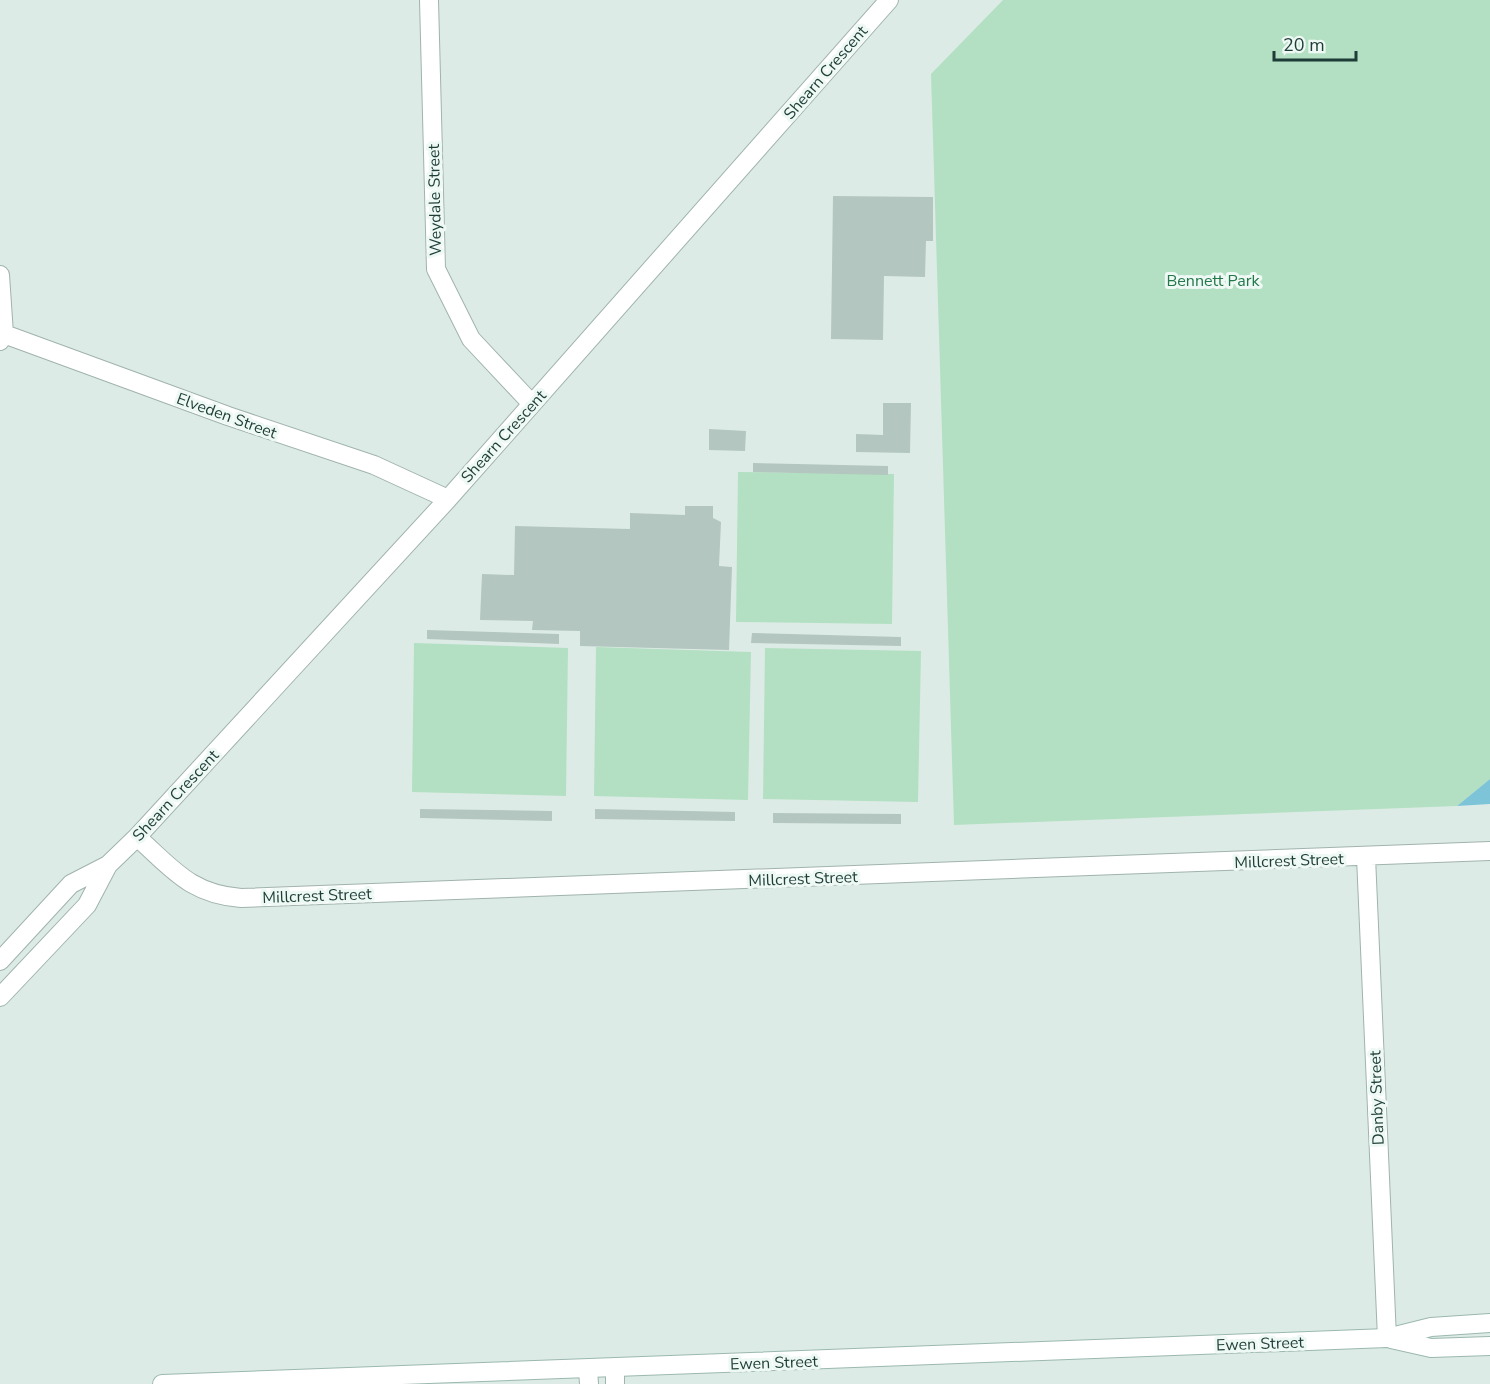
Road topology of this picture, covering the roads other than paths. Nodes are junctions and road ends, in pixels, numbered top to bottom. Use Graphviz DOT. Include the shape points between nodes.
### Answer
graph roads {
  1 [pos="429,0"];
  2 [pos="889,0"];
  3 [pos="0,275"];
  4 [pos="2,337"];
  5 [pos="532,404"];
  6 [pos="448,499"];
  7 [pos="136,837"];
  8 [pos="1490,851"];
  9 [pos="1366,857"];
  10 [pos="108,865"];
  11 [pos="0,961"];
  12 [pos="0,997"];
  13 [pos="1490,1323"];
  14 [pos="1387,1338"];
  15 [pos="1490,1346"];
  16 [pos="588,1376"];
  17 [pos="615,1376"];
  18 [pos="162,1384"];
  1 -- 5 [label="street, Weydale Street" via="436,269 471,339"];
  2 -- 5 [label="street, Shearn Crescent"];
  3 -- 4 [label="street"];
  4 -- 6 [label="street, Elveden Street" via="374,465"];
  5 -- 6 [label="street, Shearn Crescent"];
  6 -- 7 [label="street, Shearn Crescent"];
  7 -- 9 [label="street, Millcrest Street" via="193,886 216,896 241,898"];
  7 -- 10 [label="street, Shearn Crescent"];
  8 -- 9 [label="street, Millcrest Street"];
  9 -- 14 [label="street, Danby Street"];
  10 -- 11 [label="street, Shearn Crescent" via="71,884"];
  10 -- 12 [label="street, Shearn Crescent" via="87,904"];
  13 -- 14 [label="street, Ewen Street" via="1431,1327"];
  14 -- 15 [label="street, Ewen Street" via="1431,1348"];
  14 -- 17 [label="street, Ewen Street"];
  16 -- 17 [label="street, Ewen Street"];
  16 -- 18 [label="street, Ewen Street"];
}
